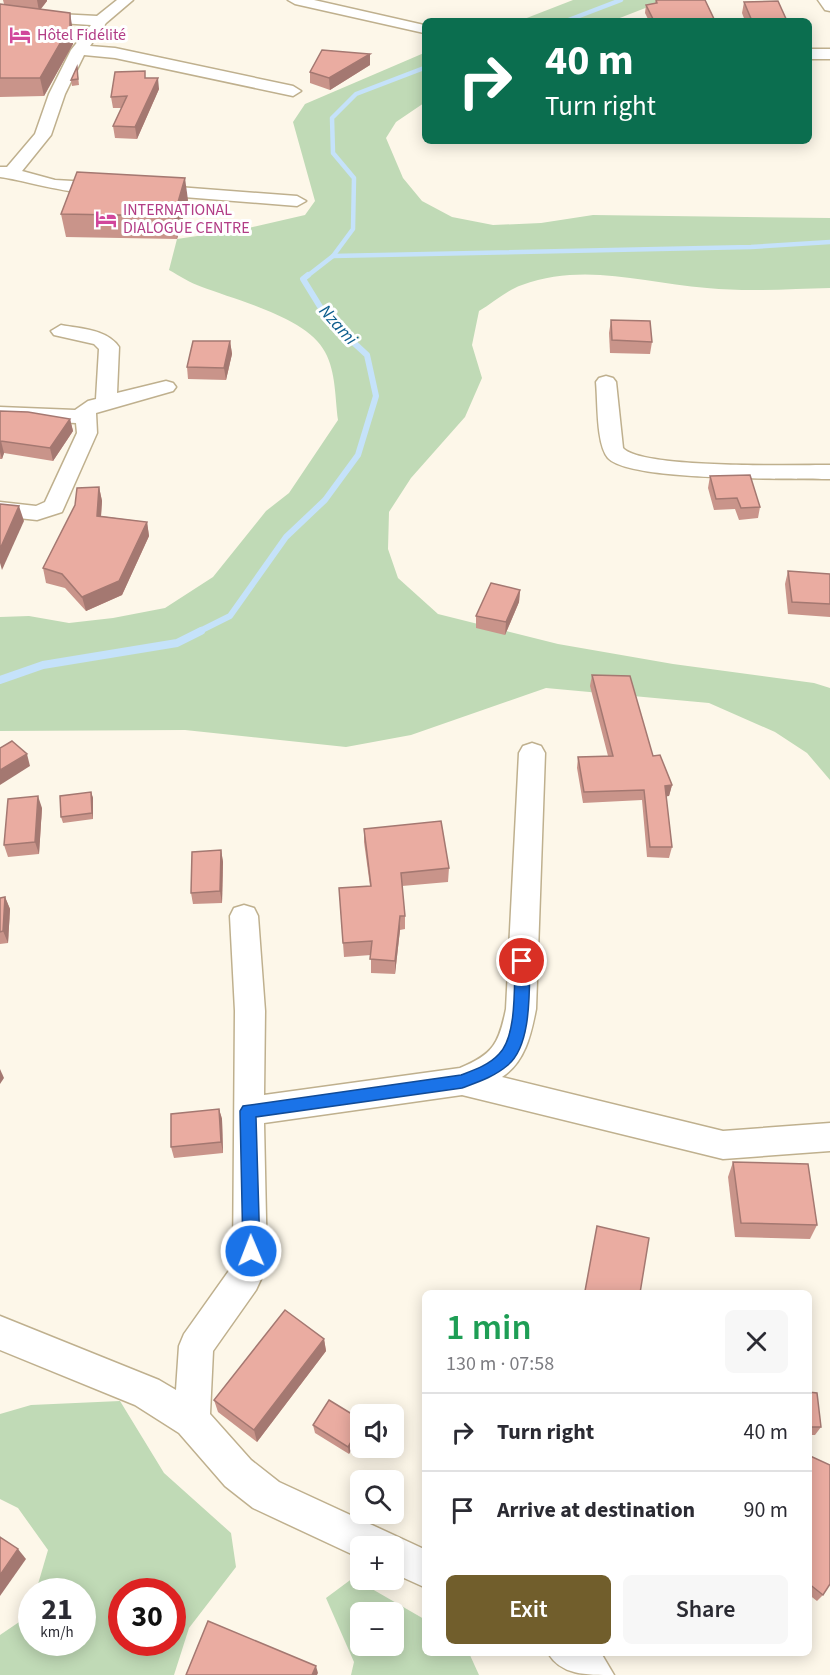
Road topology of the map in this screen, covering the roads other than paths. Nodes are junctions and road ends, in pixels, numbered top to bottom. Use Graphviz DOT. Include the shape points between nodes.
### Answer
graph roads {
  1 [pos="126,0"];
  2 [pos="295,0"];
  3 [pos="825,0"];
  4 [pos="830,8"];
  5 [pos="0,15"];
  6 [pos="100,21"];
  7 [pos="422,29"];
  8 [pos="79,50"];
  9 [pos="812,54"];
  10 [pos="830,54"];
  11 [pos="293,91"];
  12 [pos="6,172"];
  13 [pos="297,201"];
  14 [pos="61,331"];
  15 [pos="606,382"];
  16 [pos="165,387"];
  17 [pos="106,403"];
  18 [pos="0,413"];
  19 [pos="84,417"];
  20 [pos="830,472"];
  21 [pos="0,509"];
  22 [pos="532,753"];
  23 [pos="244,916"];
  24 [pos="462,1081"];
  25 [pos="248,1111"];
  26 [pos="830,1137"];
  27 [pos="0,1333"];
  28 [pos="192,1420"];
  29 [pos="355,1536"];
  30 [pos="404,1559"];
  31 [pos="422,1567"];
  32 [pos="573,1656"];
  33 [pos="594,1675"];
  1 -- 6 [label="street"];
  2 -- 7 [label="street"];
  3 -- 4 [label="street"];
  5 -- 6 [label="street"];
  6 -- 8 [label="street"];
  8 -- 11 [label="street" via="115,53"];
  8 -- 12 [label="street" via="57,94 43,135"];
  9 -- 10 [label="street"];
  12 -- 13 [label="street" via="54,185"];
  14 -- 17 [label="street" via="106,342"];
  15 -- 20 [label="street" via="612,448 617,456 628,461 687,469"];
  16 -- 17 [label="street"];
  17 -- 19 [label="street" via="89,408"];
  18 -- 19 [label="street"];
  19 -- 21 [label="street" via="87,433 54,507 37,513"];
  22 -- 24 [label="street" via="521,1009 514,1042 505,1059"];
  23 -- 25 [label="street" via="250,1011"];
  24 -- 25 [label="street"];
  24 -- 26 [label="street" via="723,1145"];
  25 -- 28 [label="street" via="250,1266 196,1346"];
  27 -- 28 [label="street" via="147,1392"];
  28 -- 29 [label="street" via="238,1473 266,1495"];
  30 -- 31 [label="street"];
  32 -- 33 [label="street"];
}
